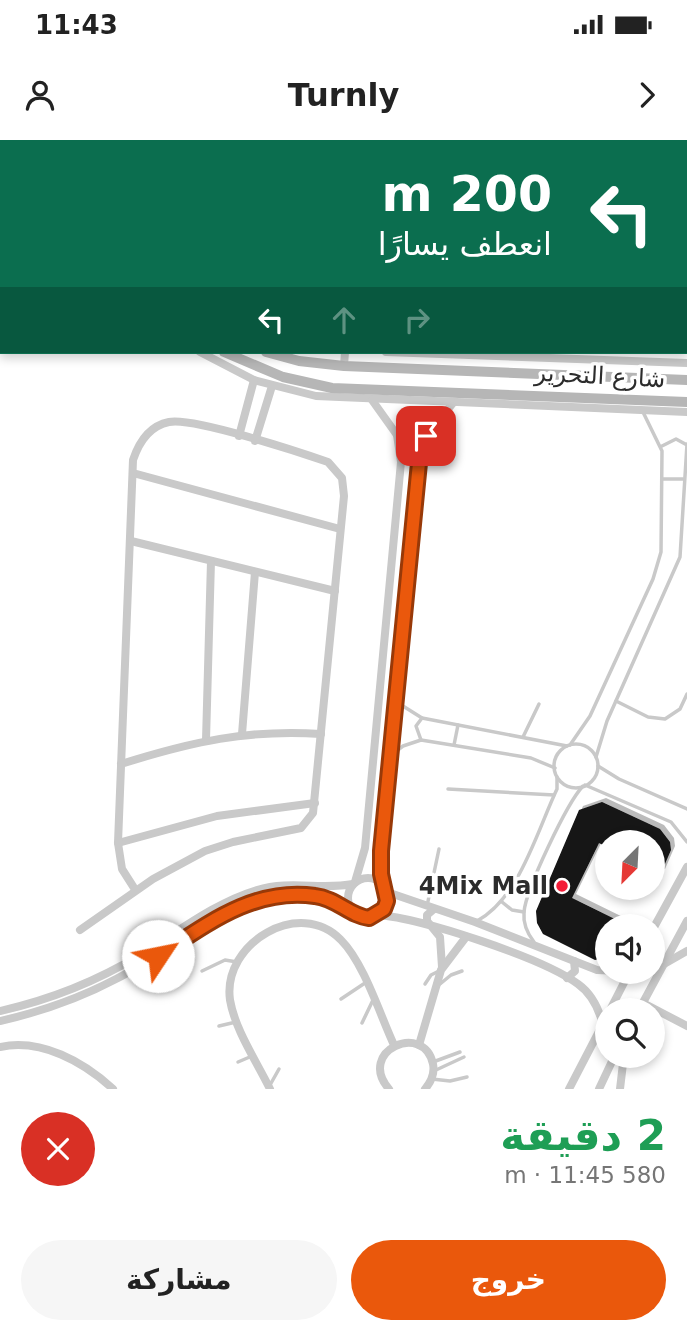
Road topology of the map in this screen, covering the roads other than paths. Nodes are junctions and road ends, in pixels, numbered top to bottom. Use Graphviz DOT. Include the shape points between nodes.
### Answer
graph roads {
  1 [pos="204,354"];
  2 [pos="229,354"];
  3 [pos="273,354"];
  4 [pos="345,354"];
  5 [pos="434,354"];
  6 [pos="529,358"];
  7 [pos="687,363"];
  8 [pos="344,366"];
  9 [pos="528,375"];
  10 [pos="652,378"];
  11 [pos="254,380"];
  12 [pos="687,380"];
  13 [pos="272,386"];
  14 [pos="332,393"];
  15 [pos="507,398"];
  16 [pos="372,400"];
  17 [pos="653,400"];
  18 [pos="687,402"];
  19 [pos="453,403"];
  20 [pos="642,410"];
  21 [pos="687,412"];
  22 [pos="397,435"];
  23 [pos="239,436"];
  24 [pos="426,436"];
  25 [pos="255,441"];
  26 [pos="687,445"];
  27 [pos="661,447"];
  28 [pos="133,473"];
  29 [pos="663,479"];
  30 [pos="683,479"];
  31 [pos="685,490"];
  32 [pos="340,529"];
  33 [pos="131,541"];
  34 [pos="394,543"];
  35 [pos="410,544"];
  36 [pos="211,561"];
  37 [pos="255,572"];
  38 [pos="335,591"];
  39 [pos="687,694"];
  40 [pos="394,699"];
  41 [pos="617,701"];
  42 [pos="539,704"];
  43 [pos="422,718"];
  44 [pos="458,725"];
  45 [pos="242,734"];
  46 [pos="321,734"];
  47 [pos="523,737"];
  48 [pos="205,740"];
  49 [pos="421,740"];
  50 [pos="454,745"];
  51 [pos="568,746"];
  52 [pos="388,757"];
  53 [pos="596,757"];
  54 [pos="121,764"];
  55 [pos="598,765"];
  56 [pos="555,768"];
  57 [pos="372,774"];
  58 [pos="387,776"];
  59 [pos="558,777"];
  60 [pos="584,786"];
  61 [pos="448,789"];
  62 [pos="554,795"];
  63 [pos="315,803"];
  64 [pos="687,809"];
  65 [pos="687,842"];
  66 [pos="118,843"];
  67 [pos="439,849"];
  68 [pos="687,867"];
  69 [pos="354,883"];
  70 [pos="385,889"];
  71 [pos="136,891"];
  72 [pos="502,902"];
  73 [pos="430,908"];
  74 [pos="354,912"];
  75 [pos="524,912"];
  76 [pos="661,914"];
  77 [pos="378,915"];
  78 [pos="687,921"];
  79 [pos="475,922"];
  80 [pos="434,928"];
  81 [pos="80,930"];
  82 [pos="466,937"];
  83 [pos="535,944"];
  84 [pos="687,951"];
  85 [pos="574,961"];
  86 [pos="237,962"];
  87 [pos="665,962"];
  88 [pos="665,963"];
  89 [pos="595,969"];
  90 [pos="441,970"];
  91 [pos="202,971"];
  92 [pos="462,971"];
  93 [pos="567,978"];
  94 [pos="365,983"];
  95 [pos="425,984"];
  96 [pos="435,988"];
  97 [pos="341,999"];
  98 [pos="373,1000"];
  99 [pos="595,1005"];
  100 [pos="0,1011"];
  101 [pos="665,1016"];
  102 [pos="0,1021"];
  103 [pos="238,1023"];
  104 [pos="362,1023"];
  105 [pos="219,1026"];
  106 [pos="687,1026"];
  107 [pos="595,1040"];
  108 [pos="394,1045"];
  109 [pos="419,1045"];
  110 [pos="0,1047"];
  111 [pos="254,1055"];
  112 [pos="238,1062"];
  113 [pos="609,1068"];
  114 [pos="622,1068"];
  115 [pos="279,1069"];
  116 [pos="433,1071"];
  117 [pos="467,1077"];
  118 [pos="269,1088"];
  119 [pos="113,1089"];
  120 [pos="389,1089"];
  121 [pos="425,1089"];
  122 [pos="569,1089"];
  123 [pos="599,1089"];
  124 [pos="620,1089"];
  1 -- 11 [label="street"];
  2 -- 14 [label="street, شارع التحرير"];
  3 -- 8 [label="street, شارع التحرير"];
  4 -- 8 [label="street"];
  5 -- 6 [label="street"];
  6 -- 7 [label="street"];
  6 -- 9 [label="street"];
  8 -- 9 [label="street, شارع التحرير"];
  9 -- 10 [label="street, شارع التحرير"];
  10 -- 12 [label="street, شارع التحرير"];
  10 -- 17 [label="street"];
  11 -- 13 [label="street"];
  11 -- 23 [label="street"];
  13 -- 14 [label="street"];
  13 -- 25 [label="street"];
  14 -- 15 [label="street, شارع التحرير"];
  14 -- 16 [label="street"];
  15 -- 17 [label="street, شارع التحرير"];
  15 -- 19 [label="street"];
  15 -- 20 [label="street"];
  16 -- 19 [label="street"];
  16 -- 22 [label="street"];
  17 -- 18 [label="street, شارع التحرير"];
  19 -- 24 [label="street"];
  20 -- 21 [label="street"];
  20 -- 27 [label="lane"];
  22 -- 24 [label="street" via="409,429"];
  22 -- 34 [label="street" via="401,462"];
  23 -- 25 [label="street"];
  23 -- 28 [label="street" via="168,422 155,427 137,447"];
  24 -- 35 [label="street"];
  25 -- 32 [label="street" via="328,461 337,468 344,489"];
  26 -- 27 [label="lane" via="676,439"];
  26 -- 30 [label="lane"];
  27 -- 29 [label="lane"];
  28 -- 32 [label="street"];
  28 -- 33 [label="street"];
  29 -- 30 [label="lane"];
  29 -- 51 [label="lane" via="658,566 590,716"];
  30 -- 31 [label="lane"];
  31 -- 41 [label="lane" via="683,542 676,572"];
  32 -- 38 [label="street"];
  33 -- 36 [label="street"];
  33 -- 54 [label="street"];
  34 -- 35 [label="street"];
  34 -- 57 [label="street"];
  35 -- 40 [label="street"];
  36 -- 37 [label="street"];
  36 -- 48 [label="street"];
  37 -- 38 [label="street"];
  37 -- 45 [label="street"];
  38 -- 46 [label="street"];
  39 -- 41 [label="lane" via="680,709 665,719 648,717"];
  40 -- 43 [label="lane"];
  40 -- 52 [label="street"];
  41 -- 53 [label="lane"];
  42 -- 47 [label="lane"];
  43 -- 44 [label="lane"];
  43 -- 49 [label="lane" via="416,726"];
  44 -- 47 [label="lane"];
  44 -- 50 [label="lane"];
  45 -- 46 [label="street"];
  45 -- 48 [label="street"];
  46 -- 63 [label="street"];
  47 -- 51 [label="lane"];
  48 -- 54 [label="street"];
  49 -- 50 [label="lane"];
  49 -- 52 [label="lane"];
  50 -- 56 [label="lane" via="531,758"];
  51 -- 53 [label="lane" via="585,746"];
  51 -- 56 [label="lane" via="556,758"];
  52 -- 58 [label="street"];
  53 -- 55 [label="lane"];
  54 -- 66 [label="street"];
  55 -- 60 [label="lane" via="596,775"];
  55 -- 64 [label="lane"];
  56 -- 59 [label="lane"];
  57 -- 58 [label="street"];
  57 -- 69 [label="street" via="365,848"];
  58 -- 70 [label="street" via="380,863"];
  59 -- 60 [label="lane" via="571,787"];
  59 -- 62 [label="lane"];
  60 -- 65 [label="lane" via="671,822"];
  60 -- 75 [label="lane" via="569,803"];
  61 -- 62 [label="lane"];
  62 -- 72 [label="lane"];
  63 -- 66 [label="street" via="216,816"];
  63 -- 71 [label="street" via="309,822 301,828 205,851"];
  66 -- 71 [label="street" via="122,869"];
  67 -- 73 [label="lane"];
  68 -- 76 [label="street"];
  69 -- 70 [label="street" via="367,878"];
  69 -- 74 [label="street" via="348,895"];
  69 -- 100 [label="street" via="328,887 288,884 258,890 202,916 107,973"];
  70 -- 73 [label="street"];
  70 -- 77 [label="street" via="387,901"];
  71 -- 81 [label="street"];
  72 -- 75 [label="lane"];
  72 -- 79 [label="lane"];
  73 -- 79 [label="street"];
  73 -- 80 [label="street" via="426,921"];
  74 -- 77 [label="street" via="361,917"];
  74 -- 102 [label="street" via="315,895 262,899 227,911 114,981 51,1007"];
  75 -- 83 [label="lane" via="528,935"];
  77 -- 80 [label="street"];
  78 -- 87 [label="street"];
  79 -- 83 [label="street"];
  80 -- 82 [label="street"];
  80 -- 90 [label="street" via="442,945"];
  82 -- 90 [label="street"];
  82 -- 93 [label="street"];
  83 -- 85 [label="street"];
  84 -- 88 [label="street"];
  85 -- 89 [label="street"];
  85 -- 93 [label="street" via="575,971"];
  86 -- 91 [label="lane" via="225,960"];
  86 -- 94 [label="street" via="246,947 267,932 291,924 309,925 340,938"];
  86 -- 103 [label="street" via="230,1000"];
  90 -- 95 [label="lane"];
  90 -- 96 [label="street"];
  92 -- 96 [label="lane"];
  93 -- 99 [label="street" via="587,992"];
  94 -- 97 [label="lane"];
  94 -- 98 [label="street"];
  96 -- 109 [label="street"];
  98 -- 104 [label="lane"];
  98 -- 108 [label="street"];
  101 -- 106 [label="street"];
  103 -- 105 [label="lane"];
  103 -- 111 [label="street"];
  107 -- 122 [label="street"];
  108 -- 109 [label="street"];
  108 -- 120 [label="street" via="380,1065"];
  109 -- 116 [label="street"];
  110 -- 119 [label="street" via="12,1044 58,1054 79,1063"];
  111 -- 112 [label="lane"];
  111 -- 118 [label="street"];
  113 -- 123 [label="street"];
  114 -- 124 [label="street"];
  115 -- 118 [label="lane"];
  116 -- 116 [label="lane" via="462,1055"];
  116 -- 117 [label="lane" via="450,1081"];
  116 -- 121 [label="street"];
}
